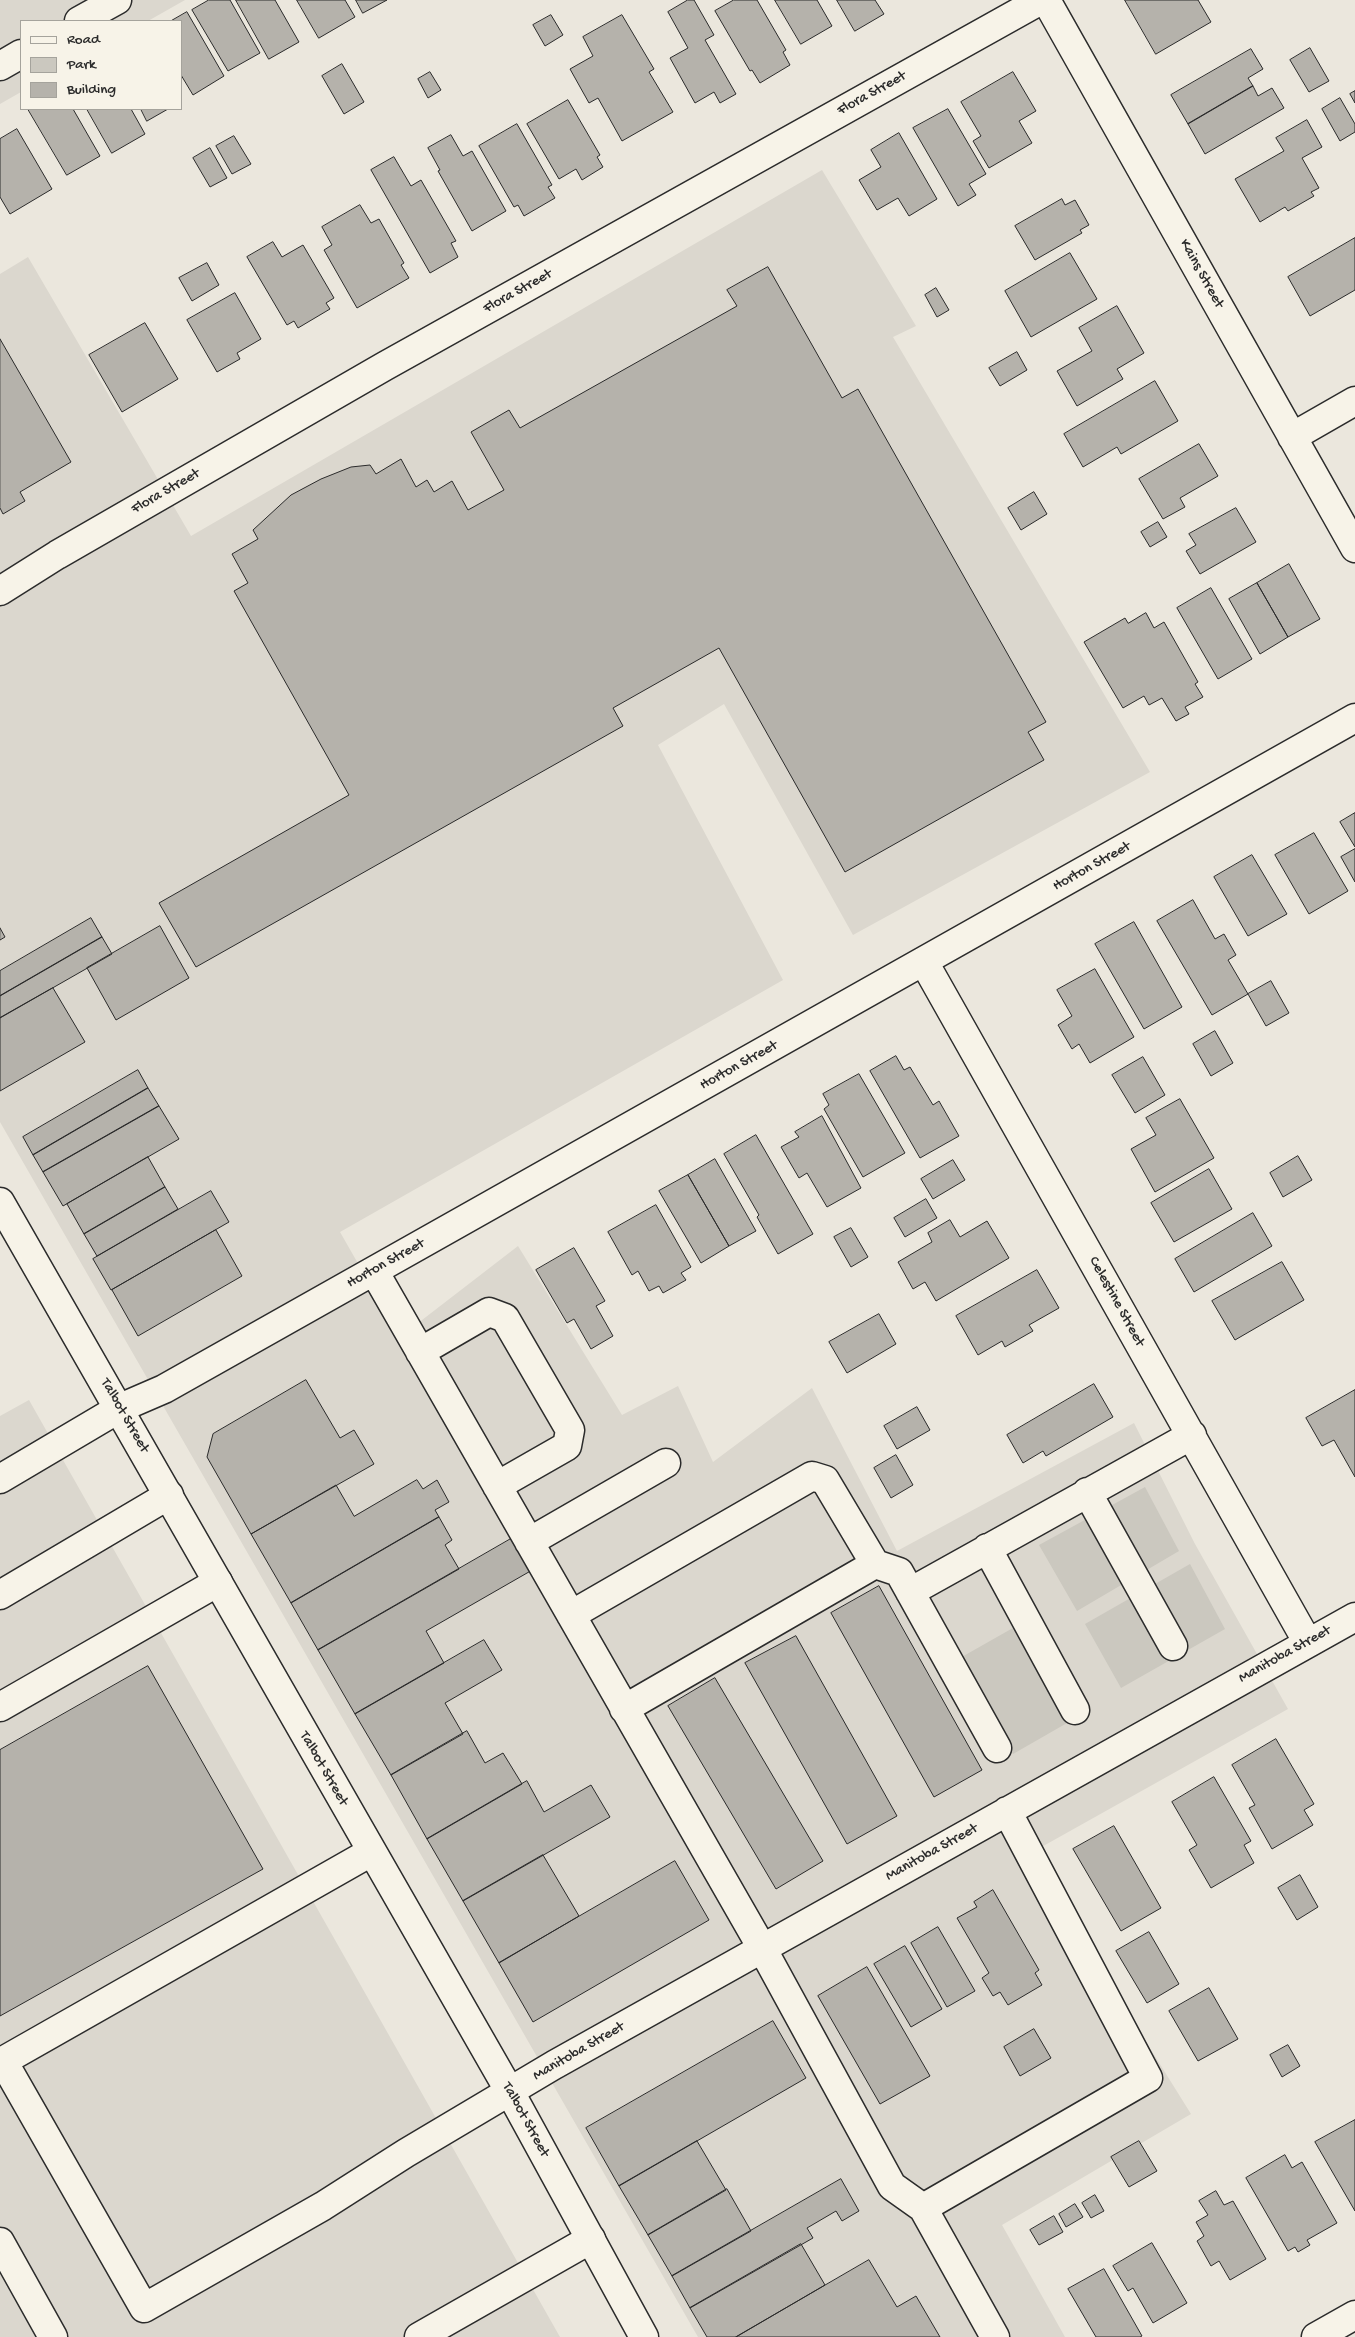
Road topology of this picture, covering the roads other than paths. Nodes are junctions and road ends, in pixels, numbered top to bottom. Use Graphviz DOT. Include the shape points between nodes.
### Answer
graph roads {
  1 [pos="1040,0"];
  2 [pos="1046,0"];
  3 [pos="20,55"];
  4 [pos="0,66"];
  5 [pos="1355,401"];
  6 [pos="1292,437"];
  7 [pos="1355,548"];
  8 [pos="0,591"];
  9 [pos="1355,718"];
  10 [pos="924,962"];
  11 [pos="0,1202"];
  12 [pos="374,1271"];
  13 [pos="420,1352"];
  14 [pos="120,1408"];
  15 [pos="1192,1435"];
  16 [pos="666,1463"];
  17 [pos="0,1479"];
  18 [pos="497,1486"];
  19 [pos="1087,1492"];
  20 [pos="169,1495"];
  21 [pos="529,1542"];
  22 [pos="987,1548"];
  23 [pos="875,1564"];
  24 [pos="218,1582"];
  25 [pos="910,1592"];
  26 [pos="0,1595"];
  27 [pos="571,1615"];
  28 [pos="1355,1617"];
  29 [pos="1308,1642"];
  30 [pos="1173,1646"];
  31 [pos="0,1707"];
  32 [pos="624,1709"];
  33 [pos="1075,1710"];
  34 [pos="997,1748"];
  35 [pos="1008,1811"];
  36 [pos="371,1852"];
  37 [pos="762,1948"];
  38 [pos="510,2092"];
  39 [pos="923,2208"];
  40 [pos="591,2239"];
  41 [pos="0,2242"];
  42 [pos="1355,2315"];
  43 [pos="53,2337"];
  44 [pos="420,2337"];
  45 [pos="644,2337"];
  46 [pos="995,2337"];
  47 [pos="1316,2337"];
  1 -- 8 [label="street, Flora Street" via="376,371"];
  2 -- 6 [label="street, Kains Street"];
  3 -- 4 [label="street"];
  5 -- 6 [label="street"];
  6 -- 7 [label="street, Kains Street"];
  9 -- 10 [label="street, Horton Street"];
  10 -- 12 [label="street, Horton Street"];
  10 -- 15 [label="street, Celestine Street"];
  11 -- 14 [label="street, Talbot Street"];
  12 -- 13 [label="street"];
  12 -- 14 [label="street, Horton Street" via="164,1389"];
  13 -- 18 [label="street"];
  13 -- 18 [label="street" via="489,1312 505,1318 570,1430 567,1446"];
  14 -- 17 [label="street, Horton Street"];
  14 -- 20 [label="street, Talbot Street"];
  15 -- 19 [label="street"];
  15 -- 29 [label="street, Celestine Street"];
  16 -- 21 [label="street"];
  18 -- 21 [label="street"];
  19 -- 22 [label="street"];
  19 -- 30 [label="street"];
  20 -- 24 [label="street, Talbot Street"];
  20 -- 26 [label="street"];
  21 -- 27 [label="street"];
  22 -- 25 [label="street"];
  22 -- 33 [label="street"];
  23 -- 25 [label="street" via="898,1572"];
  23 -- 27 [label="street" via="825,1480 812,1476"];
  23 -- 32 [label="street"];
  24 -- 31 [label="street"];
  24 -- 36 [label="street, Talbot Street"];
  25 -- 34 [label="street"];
  27 -- 32 [label="street"];
  28 -- 29 [label="street, Manitoba Street"];
  29 -- 35 [label="street, Manitoba Street"];
  32 -- 37 [label="street"];
  35 -- 37 [label="street, Manitoba Street"];
  35 -- 39 [label="street" via="1148,2078"];
  36 -- 38 [label="street, Talbot Street"];
  36 -- 38 [label="street, Manitoba Street" via="3,2061 144,2308 323,2206"];
  37 -- 38 [label="street, Manitoba Street"];
  37 -- 39 [label="street" via="892,2186"];
  38 -- 40 [label="street, Talbot Street"];
  39 -- 46 [label="street"];
  40 -- 44 [label="street"];
  40 -- 45 [label="street, Talbot Street"];
  41 -- 43 [label="street"];
  42 -- 47 [label="street"];
}
